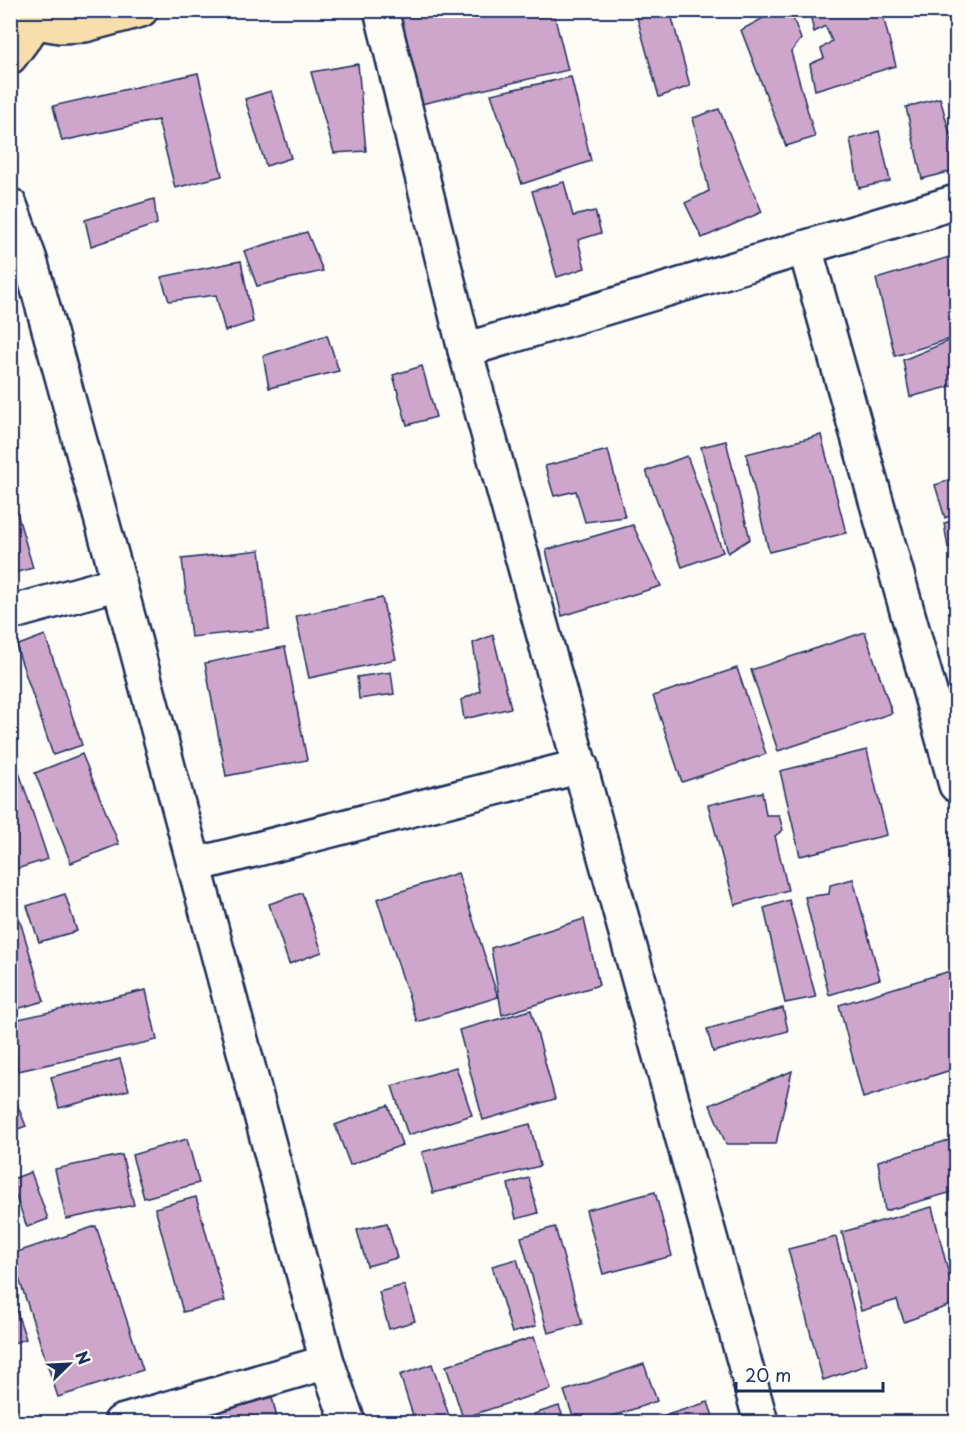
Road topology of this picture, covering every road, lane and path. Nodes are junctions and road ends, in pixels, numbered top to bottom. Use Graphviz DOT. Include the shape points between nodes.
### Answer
graph roads {
  1 [pos="141,10"];
  2 [pos="381,10"];
  3 [pos="23,17"];
  4 [pos="10,57"];
  5 [pos="957,202"];
  6 [pos="10,205"];
  7 [pos="805,248"];
  8 [pos="465,350"];
  9 [pos="119,583"];
  10 [pos="10,613"];
  11 [pos="581,766"];
  12 [pos="957,784"];
  13 [pos="195,865"];
  14 [pos="327,1362"];
  15 [pos="121,1422"];
  16 [pos="348,1422"];
  17 [pos="761,1422"];
  1 -- 3 [label="main road" via="85,25 60,26"];
  2 -- 8 [label="street"];
  3 -- 4 [label="main road"];
  5 -- 7 [label="street"];
  6 -- 9 [label="street" via="30,260"];
  7 -- 8 [label="street"];
  7 -- 12 [label="street"];
  8 -- 11 [label="street"];
  9 -- 10 [label="street"];
  9 -- 13 [label="street"];
  11 -- 13 [label="street"];
  11 -- 17 [label="street"];
  13 -- 14 [label="street"];
  14 -- 15 [label="street"];
  14 -- 16 [label="street"];
}
